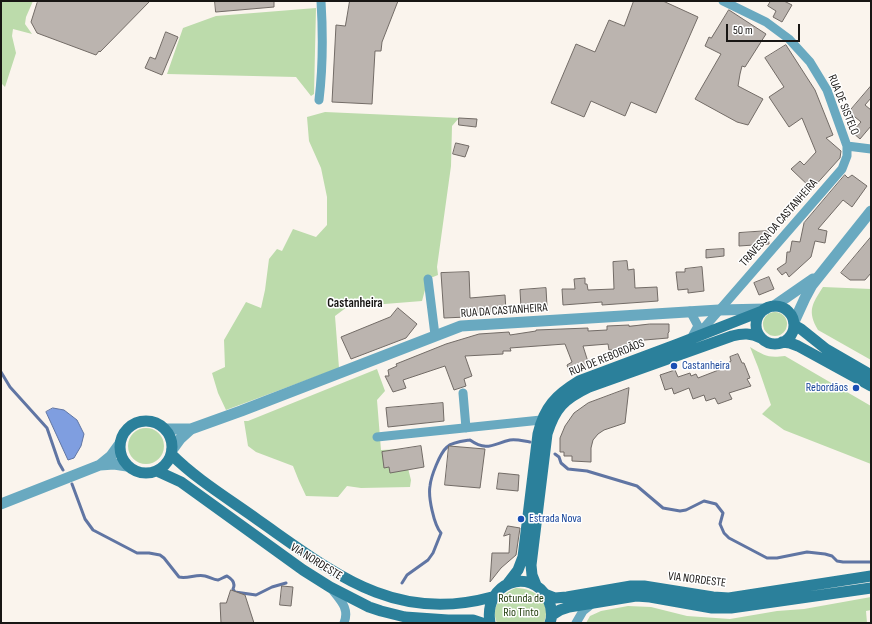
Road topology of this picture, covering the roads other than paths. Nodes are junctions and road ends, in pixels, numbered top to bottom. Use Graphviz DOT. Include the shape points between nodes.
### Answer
graph roads {
  1 [pos="321,1"];
  2 [pos="723,1"];
  3 [pos="319,100"];
  4 [pos="847,146"];
  5 [pos="871,149"];
  6 [pos="871,211"];
  7 [pos="823,272"];
  8 [pos="428,279"];
  9 [pos="767,308"];
  10 [pos="719,310"];
  11 [pos="690,311"];
  12 [pos="794,324"];
  13 [pos="434,335"];
  14 [pos="693,338"];
  15 [pos="761,338"];
  16 [pos="782,342"];
  17 [pos="871,375"];
  18 [pos="871,386"];
  19 [pos="463,393"];
  20 [pos="541,420"];
  21 [pos="466,428"];
  22 [pos="165,429"];
  23 [pos="191,429"];
  24 [pos="377,437"];
  25 [pos="119,445"];
  26 [pos="172,452"];
  27 [pos="100,465"];
  28 [pos="127,466"];
  29 [pos="157,471"];
  30 [pos="1,504"];
  31 [pos="871,576"];
  32 [pos="508,583"];
  33 [pos="536,585"];
  34 [pos="330,587"];
  35 [pos="871,588"];
  36 [pos="545,594"];
  37 [pos="492,597"];
  38 [pos="595,602"];
  39 [pos="426,618"];
  40 [pos="551,620"];
  41 [pos="460,621"];
  42 [pos="344,623"];
  43 [pos="409,623"];
  44 [pos="482,623"];
  45 [pos="490,623"];
  46 [pos="576,623"];
  1 -- 3 [label="street" via="323,30"];
  2 -- 4 [label="street, RUA DE SISTELO" via="766,22 789,39 810,62 827,90"];
  4 -- 5 [label="street, RUA DE SISTELO"];
  4 -- 10 [label="street, TRAVESSA DA CASTANHEIRA" via="847,156 842,169"];
  6 -- 7 [label="street"];
  7 -- 9 [label="street"];
  7 -- 12 [label="street" via="809,291"];
  8 -- 13 [label="street"];
  9 -- 10 [label="street, RUA DA CASTANHEIRA"];
  9 -- 12 [label="main road" via="785,309 790,313"];
  9 -- 14 [label="main road, RUA DE REBORDÃOS"];
  9 -- 15 [label="main road" via="758,317 756,324"];
  10 -- 11 [label="street, RUA DA CASTANHEIRA"];
  10 -- 14 [label="street, TRAVESSA DA CASTANHEIRA"];
  11 -- 13 [label="street, RUA DA CASTANHEIRA" via="461,326"];
  11 -- 14 [label="street" via="698,326"];
  12 -- 16 [label="main road" via="790,336"];
  12 -- 17 [label="main road" via="826,349"];
  13 -- 23 [label="street, RUA DA CASTANHEIRA"];
  14 -- 20 [label="main road, RUA DE REBORDÃOS" via="580,381 554,399"];
  15 -- 16 [label="main road" via="771,343"];
  15 -- 33 [label="main road, RUA DE REBORDÃOS" via="754,334 742,333 732,336 589,387 559,407 547,434 531,566"];
  16 -- 18 [label="main road" via="798,346"];
  19 -- 21 [label="street"];
  20 -- 21 [label="street"];
  20 -- 32 [label="main road, RUA DE REBORDÃOS" via="523,557 518,570"];
  21 -- 24 [label="street"];
  22 -- 23 [label="street, RUA DA CASTANHEIRA"];
  22 -- 25 [label="main road" via="150,421 141,421 126,430"];
  22 -- 26 [label="main road" via="170,435"];
  23 -- 26 [label="street, RUA DA CASTANHEIRA" via="180,439"];
  25 -- 27 [label="street"];
  25 -- 28 [label="main road" via="122,460"];
  26 -- 29 [label="main road" via="168,461"];
  26 -- 37 [label="main road, VIA NORDESTE" via="190,472 356,585 386,598 412,604 438,606 472,603"];
  27 -- 28 [label="street"];
  27 -- 30 [label="street"];
  28 -- 29 [label="main road" via="141,473"];
  29 -- 34 [label="main road, VIA NORDESTE" via="181,482 271,548"];
  31 -- 36 [label="main road, VIA NORDESTE" via="729,598 644,586 555,598"];
  32 -- 33 [label="main road" via="524,582"];
  32 -- 37 [label="main road, RUA DE REBORDÃOS"];
  33 -- 36 [label="main road"];
  34 -- 39 [label="main road, VIA NORDESTE" via="368,607 405,617"];
  34 -- 42 [label="street" via="346,610"];
  35 -- 38 [label="main road, VIA NORDESTE" via="731,608 712,608 636,596"];
  36 -- 40 [label="main road" via="550,604"];
  37 -- 45 [label="main road" via="488,609"];
  38 -- 40 [label="main road, VIA NORDESTE" via="560,610"];
  38 -- 46 [label="street" via="583,611"];
  39 -- 41 [label="main road, VIA NORDESTE"];
  39 -- 43 [label="street"];
  41 -- 44 [label="main road, VIA NORDESTE" via="473,620"];
}
